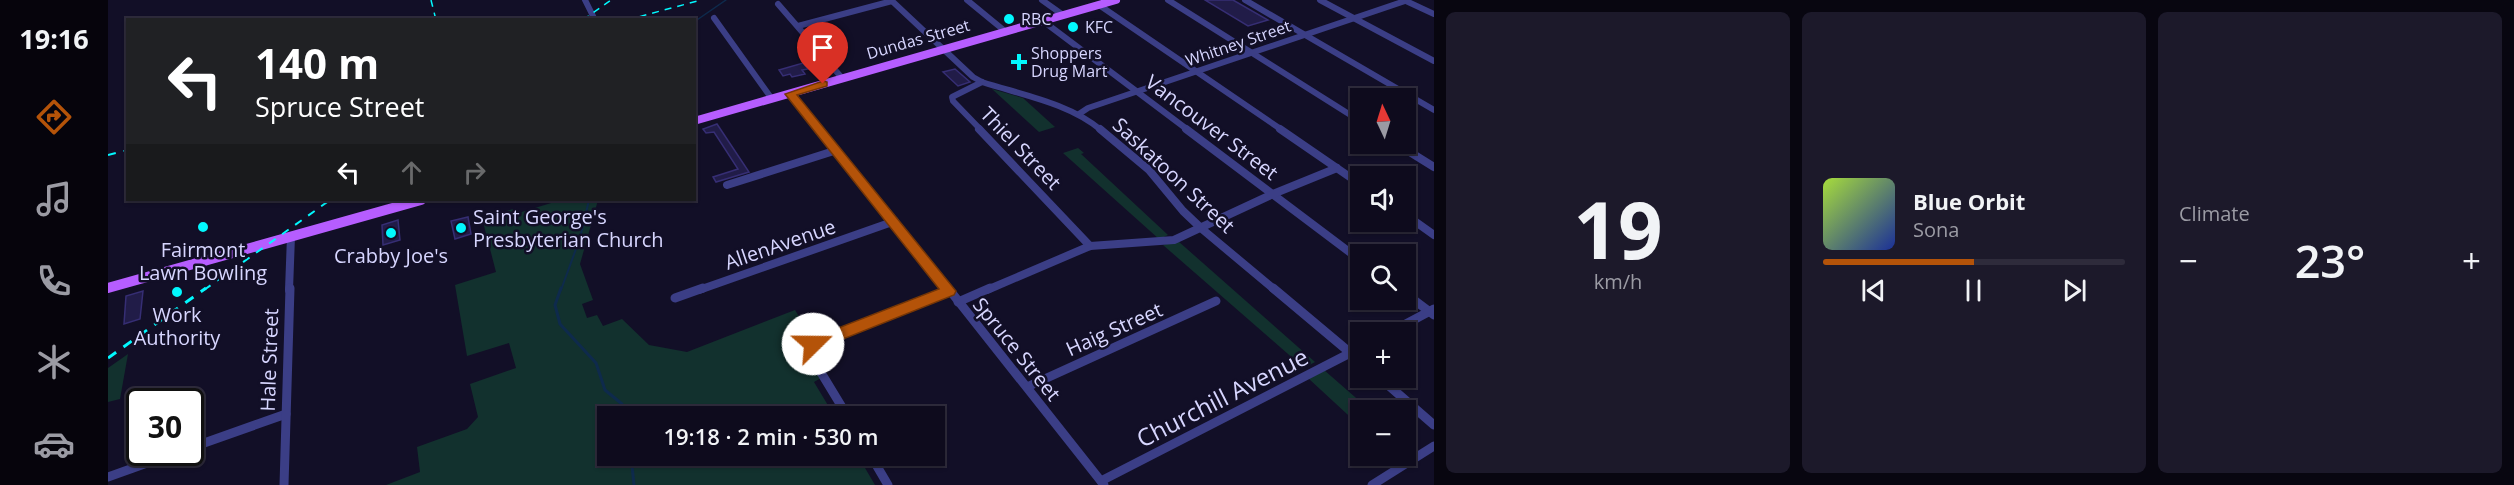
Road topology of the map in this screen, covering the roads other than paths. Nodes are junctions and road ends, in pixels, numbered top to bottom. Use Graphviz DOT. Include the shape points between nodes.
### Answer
graph roads {
  1 [pos="585,0"];
  2 [pos="892,0"];
  3 [pos="967,0"];
  4 [pos="1042,0"];
  5 [pos="1116,0"];
  6 [pos="1168,0"];
  7 [pos="1245,0"];
  8 [pos="1320,0"];
  9 [pos="1407,0"];
  10 [pos="778,4"];
  11 [pos="1099,5"];
  12 [pos="1434,14"];
  13 [pos="1063,15"];
  14 [pos="594,18"];
  15 [pos="714,18"];
  16 [pos="1354,18"];
  17 [pos="1043,21"];
  18 [pos="798,26"];
  19 [pos="1006,32"];
  20 [pos="1305,35"];
  21 [pos="944,48"];
  22 [pos="1252,53"];
  23 [pos="1434,61"];
  24 [pos="1197,71"];
  25 [pos="842,78"];
  26 [pos="982,82"];
  27 [pos="1138,92"];
  28 [pos="790,94"];
  29 [pos="772,99"];
  30 [pos="1434,110"];
  31 [pos="1079,114"];
  32 [pos="1350,115"];
  33 [pos="696,120"];
  34 [pos="837,150"];
  35 [pos="1413,154"];
  36 [pos="1434,167"];
  37 [pos="1337,168"];
  38 [pos="1350,177"];
  39 [pos="727,185"];
  40 [pos="1273,194"];
  41 [pos="416,201"];
  42 [pos="895,221"];
  43 [pos="1416,222"];
  44 [pos="1202,229"];
  45 [pos="1434,235"];
  46 [pos="291,236"];
  47 [pos="1090,246"];
  48 [pos="1350,252"];
  49 [pos="108,288"];
  50 [pos="949,291"];
  51 [pos="675,298"];
  52 [pos="1216,301"];
  53 [pos="1416,301"];
  54 [pos="958,302"];
  55 [pos="1432,312"];
  56 [pos="1412,322"];
  57 [pos="1350,352"];
  58 [pos="1350,354"];
  59 [pos="1027,387"];
  60 [pos="1391,388"];
  61 [pos="841,406"];
  62 [pos="286,414"];
  63 [pos="1434,425"];
  64 [pos="204,443"];
  65 [pos="1434,446"];
  66 [pos="139,466"];
  67 [pos="877,466"];
  68 [pos="108,477"];
  69 [pos="1103,483"];
  70 [pos="284,485"];
  71 [pos="888,485"];
  72 [pos="1372,485"];
  1 -- 14 [label="street"];
  2 -- 18 [label="street"];
  2 -- 21 [label="street, Saskatoon Street"];
  3 -- 19 [label="street"];
  4 -- 13 [label="street"];
  5 -- 11 [label="main road, Dundas Street"];
  6 -- 22 [label="street"];
  7 -- 20 [label="street"];
  8 -- 16 [label="street"];
  9 -- 12 [label="street"];
  9 -- 16 [label="street, Whitney Street"];
  10 -- 18 [label="street"];
  11 -- 13 [label="main road, Dundas Street"];
  11 -- 24 [label="street"];
  13 -- 17 [label="main road, Dundas Street"];
  15 -- 29 [label="street"];
  16 -- 20 [label="street, Whitney Street"];
  16 -- 23 [label="street"];
  17 -- 19 [label="main road, Dundas Street"];
  17 -- 27 [label="street, Vancouver Street"];
  18 -- 25 [label="street"];
  19 -- 21 [label="main road, Dundas Street"];
  20 -- 22 [label="street, Whitney Street"];
  20 -- 30 [label="street"];
  21 -- 25 [label="main road, Dundas Street"];
  21 -- 26 [label="street, Saskatoon Street"];
  22 -- 24 [label="street, Whitney Street"];
  22 -- 32 [label="street"];
  24 -- 27 [label="street, Whitney Street"];
  24 -- 37 [label="street"];
  25 -- 28 [label="main road, Dundas Street"];
  26 -- 31 [label="street, Saskatoon Street"];
  26 -- 47 [label="street, Thiel Street" via="955,94 953,102"];
  27 -- 31 [label="street, Whitney Street"];
  27 -- 40 [label="street, Vancouver Street"];
  28 -- 29 [label="main road, Dundas Street"];
  28 -- 34 [label="street, Spruce Street"];
  29 -- 33 [label="main road, Dundas Street"];
  31 -- 44 [label="street, Saskatoon Street" via="1149,170"];
  34 -- 39 [label="street"];
  34 -- 42 [label="street, Spruce Street"];
  35 -- 36 [label="street"];
  37 -- 38 [label="street"];
  37 -- 40 [label="street"];
  40 -- 44 [label="street"];
  40 -- 48 [label="street, Vancouver Street"];
  41 -- 46 [label="main road"];
  42 -- 50 [label="street, Spruce Street"];
  42 -- 51 [label="street, AllenAvenue"];
  43 -- 45 [label="street"];
  44 -- 47 [label="street" via="1174,240"];
  44 -- 57 [label="street, Saskatoon Street"];
  46 -- 49 [label="main road"];
  46 -- 62 [label="street, Hale Street"];
  47 -- 54 [label="street"];
  50 -- 54 [label="street, Spruce Street"];
  50 -- 61 [label="street" via="813,344 814,361"];
  52 -- 59 [label="street, Haig Street"];
  53 -- 55 [label="street"];
  54 -- 59 [label="street, Spruce Street"];
  55 -- 56 [label="street"];
  58 -- 69 [label="street, Churchill Avenue"];
  59 -- 69 [label="street, Spruce Street"];
  60 -- 63 [label="street"];
  62 -- 64 [label="street"];
  62 -- 70 [label="street, Hale Street"];
  65 -- 72 [label="street"];
  66 -- 68 [label="street"];
  67 -- 71 [label="street"];
}
